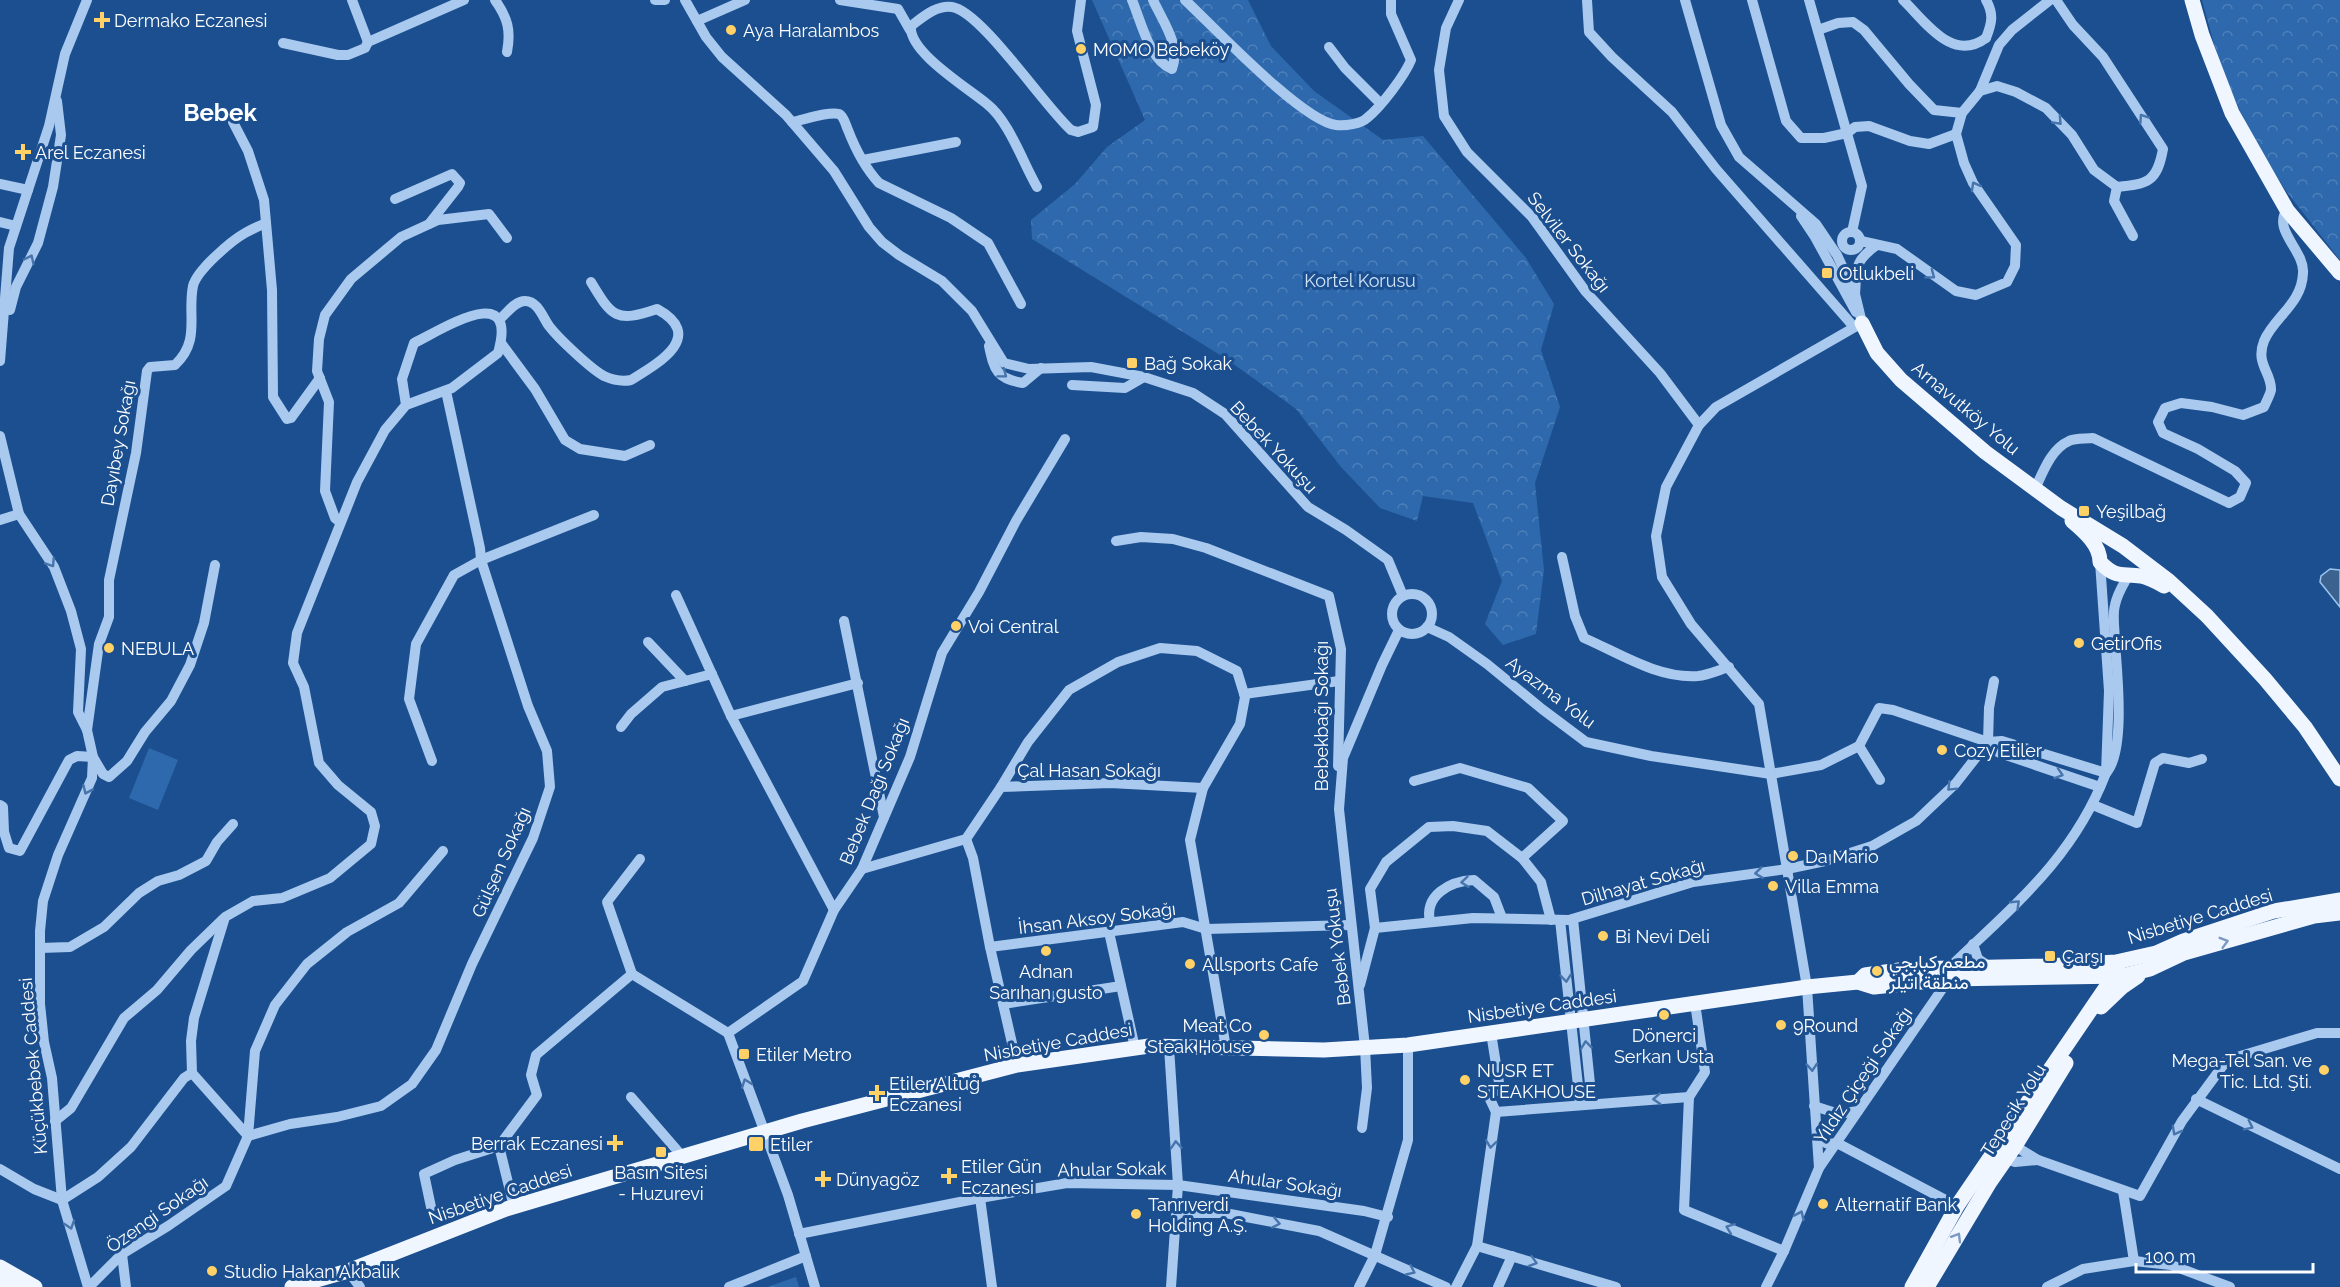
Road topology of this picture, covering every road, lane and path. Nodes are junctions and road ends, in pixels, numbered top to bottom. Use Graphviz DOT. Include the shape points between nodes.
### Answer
graph roads {
  1 [pos="87,0"];
  2 [pos="352,0"];
  3 [pos="464,0"];
  4 [pos="495,0"];
  5 [pos="655,0"];
  6 [pos="665,0"];
  7 [pos="685,0"];
  8 [pos="745,0"];
  9 [pos="840,0"];
  10 [pos="1081,0"];
  11 [pos="1132,0"];
  12 [pos="1153,0"];
  13 [pos="1185,0"];
  14 [pos="1391,0"];
  15 [pos="1458,0"];
  16 [pos="1587,0"];
  17 [pos="1685,0"];
  18 [pos="1752,0"];
  19 [pos="1809,0"];
  20 [pos="1903,0"];
  21 [pos="1986,0"];
  22 [pos="2050,0"];
  23 [pos="2056,0"];
  24 [pos="2192,0"];
  25 [pos="697,21"];
  26 [pos="910,30"];
  27 [pos="1818,30"];
  28 [pos="1986,38"];
  29 [pos="368,42"];
  30 [pos="283,43"];
  31 [pos="1999,45"];
  32 [pos="1329,47"];
  33 [pos="507,52"];
  34 [pos="1980,91"];
  35 [pos="56,94"];
  36 [pos="1380,103"];
  37 [pos="1962,113"];
  38 [pos="232,122"];
  39 [pos="792,122"];
  40 [pos="1847,133"];
  41 [pos="1956,134"];
  42 [pos="956,142"];
  43 [pos="863,160"];
  44 [pos="0,184"];
  45 [pos="2117,187"];
  46 [pos="1037,188"];
  47 [pos="28,190"];
  48 [pos="394,199"];
  49 [pos="2287,210"];
  50 [pos="0,222"];
  51 [pos="266,223"];
  52 [pos="429,224"];
  53 [pos="16,226"];
  54 [pos="1848,234"];
  55 [pos="2133,236"];
  56 [pos="507,238"];
  57 [pos="1877,245"];
  58 [pos="1858,246"];
  59 [pos="1831,253"];
  60 [pos="2340,273"];
  61 [pos="591,282"];
  62 [pos="1854,294"];
  63 [pos="1021,304"];
  64 [pos="500,319"];
  65 [pos="1858,325"];
  66 [pos="4,334"];
  67 [pos="501,343"];
  68 [pos="0,356"];
  69 [pos="1144,377"];
  70 [pos="320,378"];
  71 [pos="1072,385"];
  72 [pos="446,391"];
  73 [pos="406,405"];
  74 [pos="1699,425"];
  75 [pos="0,436"];
  76 [pos="1065,439"];
  77 [pos="650,445"];
  78 [pos="2035,489"];
  79 [pos="2061,508"];
  80 [pos="19,514"];
  81 [pos="594,514"];
  82 [pos="0,520"];
  83 [pos="340,522"];
  84 [pos="1116,541"];
  85 [pos="2118,544"];
  86 [pos="2133,554"];
  87 [pos="1562,557"];
  88 [pos="2100,558"];
  89 [pos="481,560"];
  90 [pos="215,565"];
  91 [pos="2128,576"];
  92 [pos="676,595"];
  93 [pos="1403,596"];
  94 [pos="2186,597"];
  95 [pos="844,621"];
  96 [pos="1427,627"];
  97 [pos="1399,630"];
  98 [pos="648,642"];
  99 [pos="1729,667"];
  100 [pos="712,674"];
  101 [pos="685,681"];
  102 [pos="1339,681"];
  103 [pos="1994,681"];
  104 [pos="858,683"];
  105 [pos="1244,694"];
  106 [pos="731,716"];
  107 [pos="621,727"];
  108 [pos="87,730"];
  109 [pos="1988,742"];
  110 [pos="1859,747"];
  111 [pos="93,757"];
  112 [pos="2202,759"];
  113 [pos="432,761"];
  114 [pos="2106,773"];
  115 [pos="1772,774"];
  116 [pos="2339,776"];
  117 [pos="1880,780"];
  118 [pos="1414,781"];
  119 [pos="1001,787"];
  120 [pos="2100,787"];
  121 [pos="1203,788"];
  122 [pos="0,805"];
  123 [pos="2093,805"];
  124 [pos="1339,809"];
  125 [pos="884,817"];
  126 [pos="232,824"];
  127 [pos="966,839"];
  128 [pos="443,851"];
  129 [pos="1522,858"];
  130 [pos="640,859"];
  131 [pos="862,869"];
  132 [pos="1787,869"];
  133 [pos="2340,900"];
  134 [pos="834,910"];
  135 [pos="2340,914"];
  136 [pos="225,917"];
  137 [pos="1502,918"];
  138 [pos="1563,920"];
  139 [pos="1430,922"];
  140 [pos="1350,926"];
  141 [pos="1375,928"];
  142 [pos="1206,929"];
  143 [pos="1109,932"];
  144 [pos="1973,944"];
  145 [pos="990,947"];
  146 [pos="40,948"];
  147 [pos="2156,953"];
  148 [pos="1990,967"];
  149 [pos="2150,969"];
  150 [pos="632,974"];
  151 [pos="1949,974"];
  152 [pos="2094,976"];
  153 [pos="2113,977"];
  154 [pos="1121,986"];
  155 [pos="1807,987"];
  156 [pos="1358,992"];
  157 [pos="2101,995"];
  158 [pos="1695,1004"];
  159 [pos="1004,1005"];
  160 [pos="1577,1021"];
  161 [pos="728,1033"];
  162 [pos="1491,1033"];
  163 [pos="2340,1033"];
  164 [pos="1408,1045"];
  165 [pos="1170,1047"];
  166 [pos="1365,1047"];
  167 [pos="1135,1048"];
  168 [pos="1226,1048"];
  169 [pos="1017,1065"];
  170 [pos="192,1073"];
  171 [pos="1689,1096"];
  172 [pos="631,1097"];
  173 [pos="2196,1099"];
  174 [pos="1592,1103"];
  175 [pos="1580,1104"];
  176 [pos="1814,1106"];
  177 [pos="1858,1111"];
  178 [pos="1496,1112"];
  179 [pos="56,1121"];
  180 [pos="1362,1128"];
  181 [pos="764,1132"];
  182 [pos="248,1136"];
  183 [pos="1817,1139"];
  184 [pos="1837,1143"];
  185 [pos="499,1146"];
  186 [pos="2005,1148"];
  187 [pos="682,1156"];
  188 [pos="1819,1168"];
  189 [pos="0,1169"];
  190 [pos="2340,1169"];
  191 [pos="1178,1185"];
  192 [pos="2123,1191"];
  193 [pos="980,1198"];
  194 [pos="62,1200"];
  195 [pos="1957,1206"];
  196 [pos="514,1207"];
  197 [pos="431,1208"];
  198 [pos="1177,1213"];
  199 [pos="1971,1214"];
  200 [pos="1388,1217"];
  201 [pos="799,1234"];
  202 [pos="1477,1246"];
  203 [pos="1784,1251"];
  204 [pos="122,1254"];
  205 [pos="1376,1255"];
  206 [pos="806,1256"];
  207 [pos="1512,1256"];
  208 [pos="2134,1261"];
  209 [pos="0,1267"];
  210 [pos="348,1271"];
  211 [pos="0,1281"];
  212 [pos="2216,1284"];
  213 [pos="18,1287"];
  214 [pos="35,1287"];
  215 [pos="89,1287"];
  216 [pos="126,1287"];
  217 [pos="292,1287"];
  218 [pos="360,1287"];
  219 [pos="729,1287"];
  220 [pos="815,1287"];
  221 [pos="992,1287"];
  222 [pos="1172,1287"];
  223 [pos="1359,1287"];
  224 [pos="1446,1287"];
  225 [pos="1456,1287"];
  226 [pos="1498,1287"];
  227 [pos="1616,1287"];
  228 [pos="1766,1287"];
  229 [pos="1912,1287"];
  230 [pos="1927,1287"];
  231 [pos="2047,1287"];
  232 [pos="2230,1287"];
  1 -- 35 [label="street" via="65,54"];
  2 -- 29 [label="street"];
  3 -- 29 [label="street"];
  4 -- 33 [label="street" via="510,34"];
  5 -- 6 [label="street"];
  7 -- 25 [label="street"];
  8 -- 25 [label="street"];
  9 -- 26 [label="street" via="898,9"];
  10 -- 26 [label="street" via="1077,31 1096,105 1093,127 1088,130 1071,130 1060,120 981,26 961,9 950,7 929,12"];
  11 -- 12 [label="street" via="1151,46 1164,66 1172,69 1176,50"];
  13 -- 36 [label="street" via="1296,104 1318,119 1348,125 1366,120"];
  14 -- 36 [label="street" via="1391,14 1412,60"];
  15 -- 74 [label="street, Selviler Sokağı" via="1446,28 1439,69 1444,116 1467,152 1533,217 1586,292 1660,373"];
  16 -- 65 [label="street" via="1589,32 1672,112 1716,169"];
  17 -- 59 [label="street" via="1721,125 1739,158 1816,224"];
  18 -- 40 [label="street" via="1786,121 1801,138"];
  19 -- 27 [label="street"];
  20 -- 28 [label="street" via="1934,32 1953,45 1976,45"];
  21 -- 28 [label="street" via="1992,12"];
  22 -- 31 [label="street"];
  45 -- 23 [label="street, one-way" via="2143,184 2159,169 2163,149 2103,57"];
  24 -- 49 [label="main road" via="2232,113"];
  25 -- 39 [label="street" via="722,57"];
  26 -- 46 [label="street" via="929,58 1002,120"];
  27 -- 37 [label="street" via="1852,22 1864,30 1934,110"];
  27 -- 40 [label="street"];
  28 -- 31 [label="street"];
  29 -- 30 [label="street" via="365,48 338,56"];
  31 -- 34 [label="street"];
  32 -- 36 [label="street"];
  34 -- 37 [label="street"];
  34 -- 45 [label="street, one-way" via="1997,86 2046,108 2072,135 2094,170"];
  35 -- 47 [label="street"];
  66 -- 35 [label="street, one-way" via="16,287 38,243 51,197 61,135"];
  37 -- 41 [label="street"];
  38 -- 51 [label="street" via="248,151 264,200"];
  39 -- 43 [label="street" via="838,114"];
  39 -- 69 [label="street, Bebek Yokuşu" via="834,171 882,242 942,281 972,311 986,334 993,366 1003,377 1023,383 1041,368 1090,367"];
  40 -- 41 [label="street" via="1855,126 1869,126 1929,144"];
  40 -- 54 [label="street" via="1862,186"];
  57 -- 41 [label="street, one-way" via="1898,249 1956,291 1976,295 2007,282 2015,266 2016,245 1973,183"];
  42 -- 43 [label="street"];
  43 -- 63 [label="street" via="879,183 951,218 988,243"];
  44 -- 47 [label="street"];
  45 -- 55 [label="street" via="2114,201"];
  47 -- 53 [label="street"];
  48 -- 52 [label="street" via="452,174 458,187"];
  49 -- 60 [label="main road"];
  49 -- 78 [label="street" via="2282,221 2304,273 2295,300 2264,340 2261,360 2271,389 2264,407 2243,415 2181,404 2165,408 2158,422 2163,433 2235,471 2246,483 2240,498 2229,503 2093,438 2070,440 2057,449"];
  50 -- 53 [label="street"];
  51 -- 70 [label="street" via="272,290 273,397 287,419"];
  51 -- 108 [label="street, Dayıbey Sokağı" via="243,234 199,272 193,286 193,326 186,353 175,365 147,371 136,453 109,580 109,616 99,644"];
  52 -- 56 [label="street" via="489,214"];
  52 -- 70 [label="street" via="401,237 351,279 325,315 319,339"];
  53 -- 66 [label="street" via="9,248"];
  54 -- 58 [label="street" via="1857,234"];
  54 -- 58 [label="street" via="1842,243 1845,249"];
  54 -- 59 [label="street"];
  57 -- 58 [label="street"];
  57 -- 62 [label="street" via="1862,255"];
  58 -- 59 [label="street"];
  59 -- 62 [label="street"];
  59 -- 65 [label="street"];
  61 -- 64 [label="street" via="604,305 615,315 641,315 657,309 672,318 678,335 673,351 631,380 623,381 604,376 588,363 550,328 535,304 522,300"];
  62 -- 65 [label="street"];
  64 -- 67 [label="street" via="504,327"];
  64 -- 73 [label="street" via="484,312 471,315 414,343 402,379"];
  65 -- 74 [label="street" via="1716,407"];
  65 -- 78 [label="main road, Arnavutköy Yolu" via="1901,380"];
  66 -- 68 [label="street"];
  67 -- 72 [label="street" via="498,353"];
  67 -- 77 [label="street" via="535,389 565,440 580,450 625,456"];
  69 -- 71 [label="street" via="1125,388"];
  69 -- 93 [label="street, Bebek Yokuşu" via="1193,393 1225,414 1308,507 1388,560"];
  70 -- 83 [label="street" via="329,402 325,491"];
  72 -- 73 [label="street"];
  72 -- 89 [label="street, Gülşen Sokağı"];
  73 -- 83 [label="street" via="386,430"];
  74 -- 99 [label="street" via="1666,487 1656,536 1662,577 1691,624"];
  75 -- 80 [label="street, Küçükbebek Caddesi"];
  76 -- 125 [label="street, Bebek Dağı Sokağı" via="942,653 910,757"];
  78 -- 79 [label="main road, Arnavutköy Yolu"];
  79 -- 85 [label="main road"];
  79 -- 88 [label="main road" via="2083,531"];
  80 -- 82 [label="street"];
  80 -- 108 [label="street, Küçükbebek Caddesi, one-way" via="54,567 72,611 81,649 78,712"];
  81 -- 89 [label="street"];
  83 -- 136 [label="street" via="297,633 293,663 304,687 319,763 371,812 375,826 371,844 330,878 282,898 253,901"];
  84 -- 102 [label="street, Bebekbağı Sokağı" via="1141,537 1173,539 1329,596 1341,649"];
  85 -- 86 [label="main road"];
  85 -- 88 [label="main road" via="2108,547"];
  86 -- 91 [label="main road" via="2135,561"];
  86 -- 94 [label="main road"];
  87 -- 99 [label="street" via="1584,638 1676,676 1700,676"];
  88 -- 91 [label="main road" via="2109,571"];
  88 -- 114 [label="street" via="2109,691"];
  89 -- 113 [label="street" via="454,575 416,644 410,699"];
  89 -- 182 [label="street, Gülşen Sokağı" via="528,706 547,751 550,787 533,838 472,964 436,1050 412,1084 381,1106"];
  90 -- 111 [label="street" via="204,624 190,665 171,701 127,761 110,777 103,774"];
  91 -- 94 [label="main road" via="2154,580"];
  91 -- 114 [label="street, Yıldız Çiçeği Sokağı" via="2114,612 2118,726 2112,767"];
  92 -- 100 [label="street"];
  93 -- 96 [label="street" via="1416,594 1429,604 1432,617"];
  93 -- 97 [label="street" via="1392,613"];
  94 -- 116 [label="main road" via="2265,679"];
  95 -- 104 [label="street"];
  96 -- 97 [label="street" via="1415,634"];
  96 -- 115 [label="street, Ayazma Yolu" via="1449,637 1487,664 1586,742"];
  97 -- 124 [label="street, Bebek Yokuşu" via="1343,758"];
  98 -- 101 [label="street"];
  99 -- 115 [label="street" via="1759,704"];
  100 -- 101 [label="street"];
  100 -- 106 [label="street"];
  101 -- 107 [label="street" via="662,687"];
  102 -- 105 [label="street"];
  102 -- 124 [label="street, Bebekbağı Sokağı"];
  103 -- 109 [label="street"];
  104 -- 106 [label="street"];
  104 -- 125 [label="street"];
  105 -- 119 [label="street" via="1237,671 1197,651 1160,648 1118,662 1069,690 1028,742"];
  105 -- 121 [label="street" via="1240,724"];
  106 -- 134 [label="street"];
  108 -- 111 [label="street, Küçükbebek Caddesi"];
  109 -- 110 [label="street" via="1879,708"];
  109 -- 114 [label="street" via="2002,741"];
  109 -- 120 [label="street, one-way" via="2000,753"];
  109 -- 132 [label="street, Dilhayat Sokağı, one-way" via="1956,783 1916,821 1872,846"];
  110 -- 115 [label="street, Ayazma Yolu" via="1821,765"];
  110 -- 117 [label="street"];
  111 -- 122 [label="street" via="69,760 20,851 9,848"];
  111 -- 146 [label="street, Küçükbebek Caddesi, one-way" via="92,778 58,855 43,901"];
  112 -- 123 [label="street" via="2189,763 2163,758 2155,763 2137,823"];
  114 -- 120 [label="street, Yıldız Çiçeği Sokağı"];
  115 -- 132 [label="street"];
  118 -- 129 [label="street" via="1460,768 1528,788 1563,821"];
  119 -- 121 [label="street, Çal Hasan Sokağı" via="1110,783"];
  119 -- 127 [label="street, Çal Hasan Sokağı"];
  120 -- 123 [label="street, Yıldız Çiçeği Sokağı"];
  121 -- 142 [label="street" via="1190,840"];
  144 -- 123 [label="street, Yıldız Çiçeği Sokağı, one-way" via="2047,873"];
  124 -- 140 [label="street, Bebek Yokuşu"];
  125 -- 131 [label="street, Bebek Dağı Sokağı"];
  126 -- 146 [label="street" via="206,861 139,893 104,927 70,947"];
  127 -- 131 [label="street"];
  127 -- 145 [label="street"];
  128 -- 182 [label="street, Özengi Sokağı" via="399,903 347,932 307,964 275,1005 255,1051"];
  129 -- 138 [label="street"];
  129 -- 141 [label="street" via="1487,831 1429,827 1386,862 1370,889"];
  130 -- 150 [label="street" via="607,902"];
  131 -- 134 [label="street, Bebek Dağı Sokağı"];
  132 -- 138 [label="street, Dilhayat Sokağı, one-way" via="1693,882"];
  132 -- 155 [label="street"];
  133 -- 147 [label="main road, Nisbetiye Caddesi" via="2274,912"];
  134 -- 161 [label="street, Bebek Dağı Sokağı" via="803,981"];
  149 -- 135 [label="main road, Nisbetiye Caddesi, one-way" via="2184,953 2314,916"];
  136 -- 170 [label="street" via="194,1018"];
  136 -- 179 [label="street" via="157,990 124,1018 71,1108"];
  137 -- 138 [label="street, Dilhayat Sokağı"];
  137 -- 139 [label="street, Dilhayat Sokağı"];
  137 -- 139 [label="street, one-way" via="1494,897 1474,880 1462,880 1446,885 1433,900 1428,913"];
  138 -- 160 [label="street"];
  139 -- 141 [label="street, Dilhayat Sokağı"];
  140 -- 142 [label="street, İhsan Aksoy Sokağı"];
  140 -- 156 [label="street, Bebek Yokuşu"];
  141 -- 156 [label="street"];
  142 -- 143 [label="street, İhsan Aksoy Sokağı" via="1183,922"];
  142 -- 168 [label="street"];
  143 -- 145 [label="street, İhsan Aksoy Sokağı"];
  143 -- 154 [label="street"];
  144 -- 148 [label="street" via="1978,959"];
  144 -- 151 [label="street, Yıldız Çiçeği Sokağı"];
  145 -- 159 [label="street"];
  146 -- 179 [label="street, Küçükbebek Caddesi" via="42,1023"];
  147 -- 148 [label="main road, Nisbetiye Caddesi" via="2099,964"];
  147 -- 153 [label="main road" via="2145,962 2122,968"];
  148 -- 151 [label="main road, Nisbetiye Caddesi"];
  149 -- 153 [label="main road, Nisbetiye Caddesi"];
  149 -- 186 [label="main road, Tepecik Yolu" via="2122,987 2098,1010"];
  150 -- 161 [label="street"];
  150 -- 185 [label="street" via="536,1056 531,1075 537,1095"];
  151 -- 152 [label="main road, Nisbetiye Caddesi"];
  151 -- 155 [label="main road, Nisbetiye Caddesi" via="1906,969 1865,975 1858,982"];
  151 -- 177 [label="street, Yıldız Çiçeği Sokağı"];
  152 -- 153 [label="main road, Nisbetiye Caddesi"];
  152 -- 157 [label="main road"];
  153 -- 157 [label="main road, Tepecik Yolu"];
  154 -- 159 [label="street"];
  154 -- 167 [label="street"];
  155 -- 158 [label="main road, Nisbetiye Caddesi"];
  155 -- 176 [label="street, one-way"];
  156 -- 166 [label="street, Bebek Yokuşu"];
  157 -- 186 [label="main road, Tepecik Yolu"];
  158 -- 160 [label="main road, Nisbetiye Caddesi"];
  158 -- 171 [label="street" via="1705,1072"];
  159 -- 169 [label="street"];
  160 -- 162 [label="main road, Nisbetiye Caddesi"];
  174 -- 160 [label="street, one-way"];
  160 -- 175 [label="street"];
  181 -- 161 [label="street, one-way"];
  162 -- 164 [label="main road, Nisbetiye Caddesi"];
  162 -- 178 [label="street" via="1500,1089 1488,1095"];
  163 -- 173 [label="street" via="2317,1033 2227,1059"];
  164 -- 166 [label="main road, Nisbetiye Caddesi"];
  164 -- 200 [label="street" via="1408,1140"];
  165 -- 167 [label="main road, Nisbetiye Caddesi"];
  165 -- 168 [label="main road, Nisbetiye Caddesi"];
  191 -- 165 [label="street, one-way"];
  166 -- 168 [label="main road, Nisbetiye Caddesi"];
  166 -- 180 [label="street, Bebek Yokuşu" via="1367,1088"];
  167 -- 169 [label="main road, Nisbetiye Caddesi"];
  169 -- 181 [label="main road, Nisbetiye Caddesi"];
  170 -- 182 [label="street"];
  170 -- 194 [label="street" via="184,1077 131,1147 98,1177"];
  171 -- 174 [label="street, one-way"];
  203 -- 171 [label="street, one-way" via="1684,1210"];
  172 -- 187 [label="street"];
  173 -- 190 [label="street, one-way"];
  173 -- 192 [label="street, one-way" via="2140,1196"];
  174 -- 175 [label="street"];
  175 -- 178 [label="street"];
  176 -- 177 [label="street" via="1839,1114"];
  176 -- 183 [label="street"];
  177 -- 184 [label="street, Yıldız Çiçeği Sokağı"];
  178 -- 202 [label="street, one-way"];
  179 -- 194 [label="street, Küçükbebek Caddesi"];
  181 -- 187 [label="main road, Nisbetiye Caddesi"];
  181 -- 201 [label="street"];
  182 -- 204 [label="street, Özengi Sokağı" via="226,1186"];
  183 -- 184 [label="street"];
  183 -- 188 [label="street"];
  184 -- 188 [label="street, Yıldız Çiçeği Sokağı"];
  184 -- 195 [label="street"];
  185 -- 196 [label="street"];
  185 -- 197 [label="street" via="424,1174"];
  186 -- 192 [label="street" via="2015,1162 2038,1160"];
  186 -- 195 [label="main road, Tepecik Yolu"];
  186 -- 199 [label="main road, Tepecik Yolu"];
  187 -- 196 [label="main road, Nisbetiye Caddesi"];
  203 -- 188 [label="street, one-way"];
  189 -- 194 [label="street"];
  191 -- 193 [label="street, Ahular Sokak" via="1067,1184"];
  191 -- 198 [label="street"];
  191 -- 200 [label="street, Ahular Sokağı"];
  192 -- 208 [label="street"];
  193 -- 201 [label="street, Ahular Sokak"];
  193 -- 221 [label="street"];
  194 -- 215 [label="street, Küçükbebek Caddesi, one-way"];
  195 -- 199 [label="main road"];
  195 -- 229 [label="main road, Tepecik Yolu"];
  196 -- 210 [label="main road, Nisbetiye Caddesi"];
  198 -- 205 [label="street, one-way" via="1225,1213 1319,1231"];
  198 -- 222 [label="street"];
  230 -- 199 [label="main road, Tepecik Yolu, one-way"];
  200 -- 205 [label="street"];
  201 -- 206 [label="street"];
  202 -- 207 [label="street"];
  202 -- 225 [label="street"];
  203 -- 228 [label="street"];
  204 -- 215 [label="street, Özengi Sokağı"];
  204 -- 216 [label="street"];
  205 -- 223 [label="street"];
  205 -- 224 [label="street, one-way"];
  206 -- 219 [label="street"];
  206 -- 220 [label="street"];
  207 -- 226 [label="street"];
  207 -- 227 [label="street, one-way"];
  208 -- 212 [label="street" via="2171,1265"];
  208 -- 231 [label="street" via="2083,1269"];
  209 -- 214 [label="main road"];
  210 -- 217 [label="main road, Nisbetiye Caddesi"];
  210 -- 218 [label="street"];
  211 -- 213 [label="main road"];
  212 -- 232 [label="street"];
}
